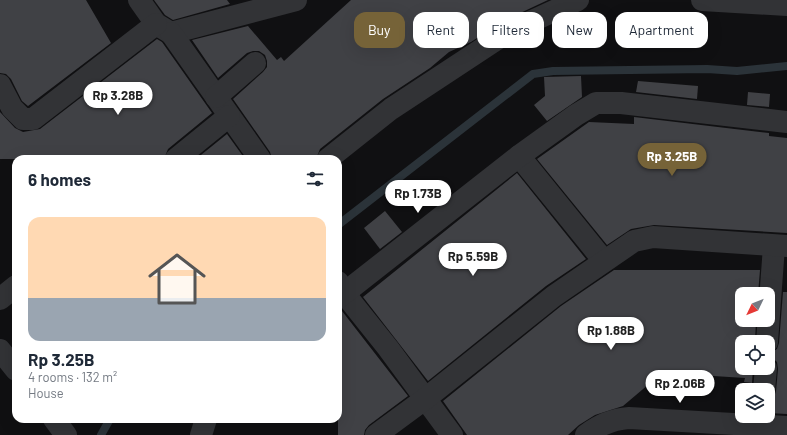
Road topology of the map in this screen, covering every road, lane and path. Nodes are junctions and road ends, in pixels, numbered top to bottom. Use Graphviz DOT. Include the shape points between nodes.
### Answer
graph roads {
  1 [pos="139,0"];
  2 [pos="296,0"];
  3 [pos="578,0"];
  4 [pos="702,0"];
  5 [pos="274,3"];
  6 [pos="787,5"];
  7 [pos="164,29"];
  8 [pos="255,64"];
  9 [pos="0,85"];
  10 [pos="216,97"];
  11 [pos="229,116"];
  12 [pos="787,122"];
  13 [pos="181,155"];
  14 [pos="257,155"];
  15 [pos="333,155"];
  16 [pos="519,156"];
  17 [pos="781,246"];
  18 [pos="604,261"];
  19 [pos="12,289"];
  20 [pos="342,289"];
  21 [pos="342,293"];
  22 [pos="0,299"];
  23 [pos="768,335"];
  24 [pos="0,350"];
  25 [pos="12,365"];
  26 [pos="425,399"];
  27 [pos="735,420"];
  28 [pos="57,423"];
  29 [pos="205,423"];
  30 [pos="774,423"];
  31 [pos="787,426"];
  32 [pos="66,435"];
  33 [pos="202,435"];
  34 [pos="376,435"];
  35 [pos="452,435"];
  36 [pos="586,435"];
  1 -- 7 [label="street"];
  2 -- 5 [label="street"];
  3 -- 15 [label="street" via="508,32 391,109"];
  4 -- 6 [label="street"];
  5 -- 7 [label="street"];
  7 -- 9 [label="street" via="32,119 23,119 12,108"];
  7 -- 10 [label="street"];
  8 -- 10 [label="street"];
  10 -- 11 [label="street"];
  11 -- 13 [label="street"];
  11 -- 14 [label="street"];
  12 -- 16 [label="street" via="621,103 596,103"];
  16 -- 18 [label="street"];
  16 -- 20 [label="street"];
  17 -- 18 [label="street" via="653,237 634,241"];
  17 -- 23 [label="street"];
  18 -- 26 [label="street" via="554,296"];
  19 -- 22 [label="street"];
  21 -- 26 [label="street" via="388,348"];
  24 -- 25 [label="street"];
  26 -- 34 [label="street"];
  26 -- 35 [label="street"];
  27 -- 36 [label="street" via="615,419"];
  28 -- 32 [label="street"];
  29 -- 33 [label="street"];
  30 -- 31 [label="street"];
}
